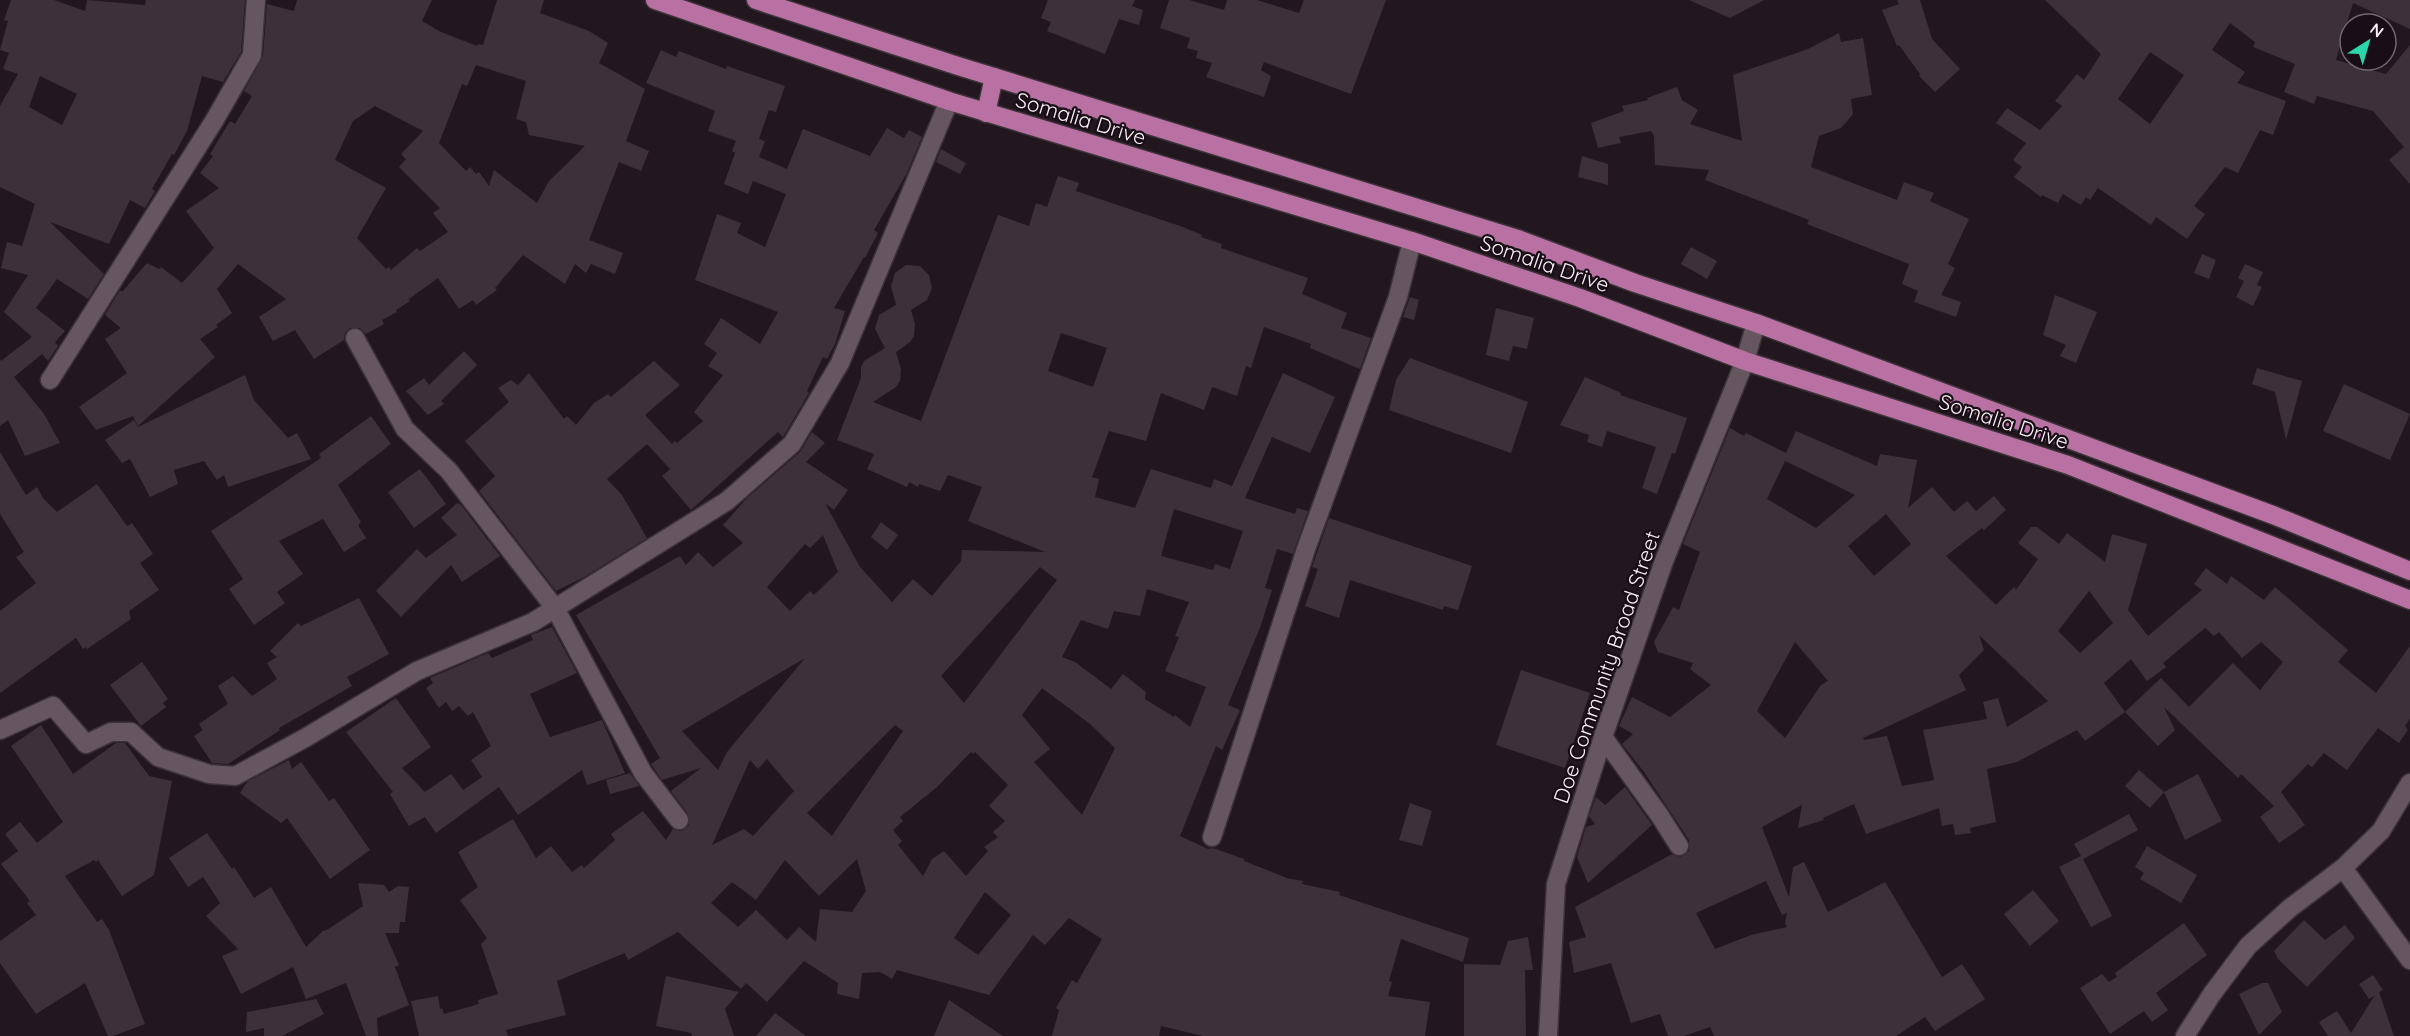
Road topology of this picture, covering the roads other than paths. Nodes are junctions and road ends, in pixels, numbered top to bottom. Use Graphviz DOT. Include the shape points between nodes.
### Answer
graph roads {
  1 [pos="256,0"];
  2 [pos="655,0"];
  3 [pos="756,0"];
  4 [pos="994,77"];
  5 [pos="949,101"];
  6 [pos="986,113"];
  7 [pos="1412,241"];
  8 [pos="1756,323"];
  9 [pos="355,338"];
  10 [pos="1745,361"];
  11 [pos="50,380"];
  12 [pos="2410,571"];
  13 [pos="2410,600"];
  14 [pos="555,608"];
  15 [pos="0,730"];
  16 [pos="1603,737"];
  17 [pos="2410,783"];
  18 [pos="679,820"];
  19 [pos="1212,837"];
  20 [pos="1679,846"];
  21 [pos="2343,868"];
  22 [pos="2410,960"];
  23 [pos="1548,1036"];
  24 [pos="2185,1036"];
  1 -- 11 [label="street" via="252,55"];
  2 -- 5 [label="main road, Somalia Drive"];
  3 -- 4 [label="main road, Somalia Drive"];
  4 -- 6 [label="main road"];
  4 -- 8 [label="main road, Somalia Drive" via="1518,239"];
  5 -- 6 [label="main road, Somalia Drive"];
  5 -- 14 [label="street" via="840,363 792,444 727,501"];
  6 -- 7 [label="main road, Somalia Drive"];
  7 -- 10 [label="main road, Somalia Drive" via="1580,298"];
  7 -- 19 [label="street" via="1398,297 1306,549"];
  8 -- 10 [label="street, Doe Community Broad Street"];
  8 -- 12 [label="main road, Somalia Drive" via="2273,515"];
  9 -- 14 [label="street" via="405,429 449,471"];
  10 -- 13 [label="main road, Somalia Drive" via="2068,465"];
  10 -- 16 [label="street, Doe Community Broad Street" via="1664,561"];
  14 -- 15 [label="street" via="417,671 235,776 209,774 158,757 131,732 111,732 86,744 53,706"];
  14 -- 18 [label="street" via="643,773"];
  16 -- 20 [label="street"];
  16 -- 23 [label="street, Doe Community Broad Street" via="1556,884"];
  17 -- 21 [label="street" via="2381,831"];
  21 -- 22 [label="street"];
  21 -- 24 [label="street" via="2248,946"];
}
